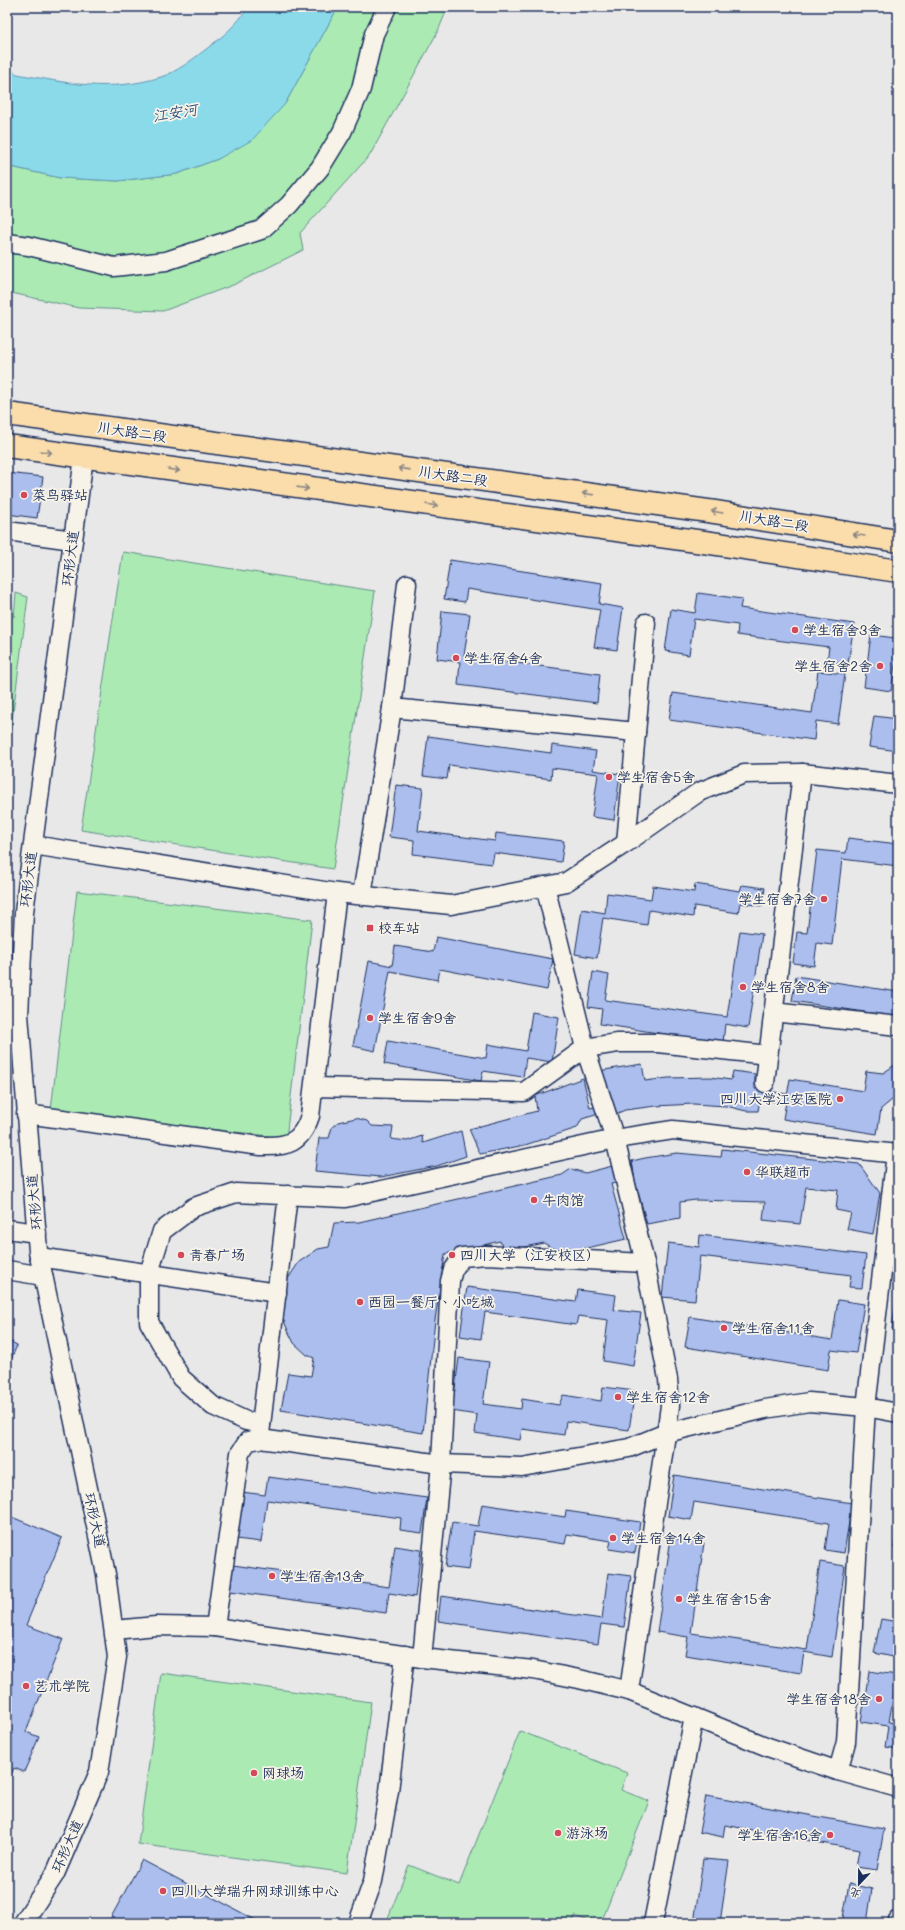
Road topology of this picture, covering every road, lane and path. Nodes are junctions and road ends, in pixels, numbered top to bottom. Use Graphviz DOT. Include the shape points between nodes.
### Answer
graph roads {
  1 [pos="387,7"];
  2 [pos="7,243"];
  3 [pos="7,414"];
  4 [pos="7,446"];
  5 [pos="84,458"];
  6 [pos="7,531"];
  7 [pos="73,540"];
  8 [pos="898,541"];
  9 [pos="898,571"];
  10 [pos="407,584"];
  11 [pos="646,623"];
  12 [pos="392,708"];
  13 [pos="636,732"];
  14 [pos="802,773"];
  15 [pos="898,784"];
  16 [pos="626,843"];
  17 [pos="33,845"];
  18 [pos="545,886"];
  19 [pos="336,893"];
  20 [pos="362,896"];
  21 [pos="773,1012"];
  22 [pos="898,1026"];
  23 [pos="585,1048"];
  24 [pos="768,1055"];
  25 [pos="765,1083"];
  26 [pos="314,1087"];
  27 [pos="26,1114"];
  28 [pos="615,1139"];
  29 [pos="893,1151"];
  30 [pos="288,1195"];
  31 [pos="7,1228"];
  32 [pos="36,1233"];
  33 [pos="40,1256"];
  34 [pos="645,1263"];
  35 [pos="7,1270"];
  36 [pos="149,1273"];
  37 [pos="44,1276"];
  38 [pos="277,1293"];
  39 [pos="866,1407"];
  40 [pos="898,1413"];
  41 [pos="260,1431"];
  42 [pos="666,1434"];
  43 [pos="441,1464"];
  44 [pos="215,1627"];
  45 [pos="114,1630"];
  46 [pos="405,1655"];
  47 [pos="422,1658"];
  48 [pos="629,1691"];
  49 [pos="694,1717"];
  50 [pos="838,1771"];
  51 [pos="898,1788"];
  52 [pos="23,1923"];
  53 [pos="358,1923"];
  54 [pos="653,1923"];
  1 -- 2 [label="street" via="374,34 361,89 342,132 320,168 289,205 261,230 166,261 114,267"];
  8 -- 3 [label="main road, 川大路二段, one-way" via="715,512"];
  4 -- 5 [label="main road, one-way"];
  5 -- 7 [label="street, 环形大道"];
  5 -- 9 [label="main road, one-way" via="704,542"];
  6 -- 7 [label="street"];
  7 -- 17 [label="street, 环形大道"];
  10 -- 12 [label="street"];
  11 -- 13 [label="street"];
  12 -- 13 [label="street"];
  12 -- 20 [label="street"];
  13 -- 16 [label="street"];
  14 -- 15 [label="street"];
  14 -- 16 [label="street" via="744,774 699,792"];
  14 -- 21 [label="street"];
  16 -- 18 [label="street" via="566,882"];
  17 -- 19 [label="street"];
  17 -- 27 [label="street, 环形大道" via="24,912 18,1015"];
  18 -- 20 [label="street" via="451,905"];
  18 -- 23 [label="street"];
  19 -- 20 [label="street"];
  19 -- 26 [label="street"];
  21 -- 22 [label="street"];
  21 -- 24 [label="street"];
  23 -- 24 [label="street" via="618,1043 658,1043"];
  23 -- 26 [label="street" via="524,1092"];
  23 -- 28 [label="street"];
  24 -- 25 [label="street"];
  26 -- 27 [label="street" via="306,1128 294,1142 277,1146 253,1145"];
  27 -- 32 [label="street, 环形大道"];
  28 -- 29 [label="street" via="672,1130"];
  28 -- 30 [label="street" via="345,1198"];
  28 -- 34 [label="street"];
  29 -- 39 [label="street"];
  30 -- 36 [label="street" via="236,1193 194,1207 162,1231"];
  30 -- 38 [label="street"];
  31 -- 32 [label="street"];
  32 -- 33 [label="street, 环形大道"];
  33 -- 36 [label="street"];
  33 -- 37 [label="street, 环形大道"];
  34 -- 42 [label="street" via="668,1379 670,1406"];
  34 -- 43 [label="street" via="487,1255 462,1257 450,1280"];
  35 -- 37 [label="street"];
  36 -- 38 [label="street"];
  36 -- 41 [label="street" via="149,1322 181,1378 213,1406 246,1421"];
  37 -- 45 [label="street, 环形大道" via="106,1574"];
  38 -- 41 [label="street"];
  39 -- 40 [label="street"];
  39 -- 42 [label="street" via="809,1402 765,1409"];
  39 -- 50 [label="street" via="846,1742"];
  41 -- 43 [label="street"];
  41 -- 44 [label="street" via="248,1441 240,1453"];
  42 -- 43 [label="street" via="629,1448 522,1467"];
  42 -- 48 [label="street"];
  43 -- 47 [label="street"];
  44 -- 45 [label="street" via="156,1626"];
  44 -- 46 [label="street"];
  45 -- 52 [label="street, 环形大道" via="118,1657 99,1772 55,1874"];
  46 -- 47 [label="street"];
  46 -- 53 [label="street" via="389,1791 373,1880"];
  47 -- 48 [label="street" via="533,1670"];
  48 -- 49 [label="street"];
  49 -- 50 [label="street"];
  49 -- 54 [label="street"];
  50 -- 51 [label="street"];
}
